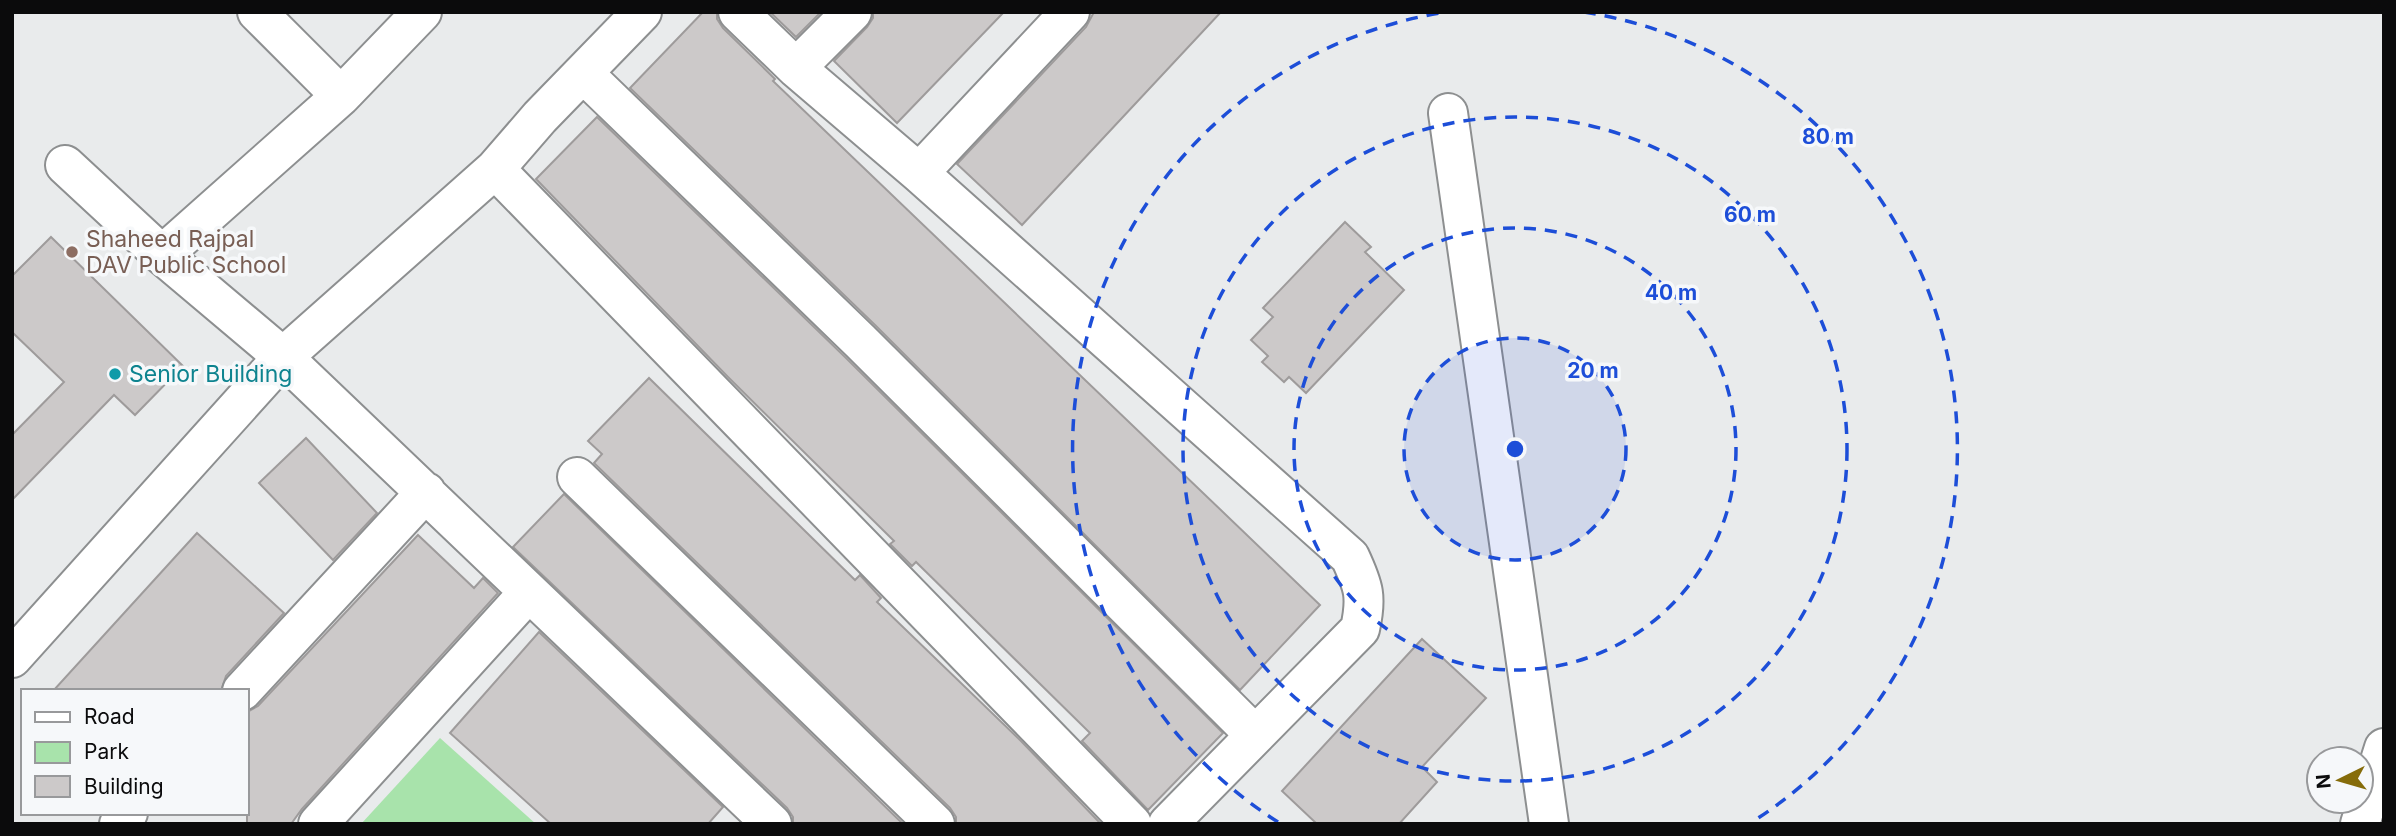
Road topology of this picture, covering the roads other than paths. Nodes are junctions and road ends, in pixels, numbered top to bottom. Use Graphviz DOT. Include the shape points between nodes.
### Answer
graph roads {
  1 [pos="257,12"];
  2 [pos="422,12"];
  3 [pos="642,12"];
  4 [pos="737,12"];
  5 [pos="852,12"];
  6 [pos="1070,12"];
  7 [pos="796,68"];
  8 [pos="583,73"];
  9 [pos="341,96"];
  10 [pos="1448,113"];
  11 [pos="65,165"];
  12 [pos="495,169"];
  13 [pos="919,173"];
  14 [pos="162,255"];
  15 [pos="283,357"];
  16 [pos="577,477"];
  17 [pos="426,492"];
  18 [pos="528,593"];
  19 [pos="12,657"];
  20 [pos="244,689"];
  21 [pos="1254,734"];
  22 [pos="2384,748"];
  23 [pos="752,817"];
  24 [pos="318,824"];
  25 [pos="935,824"];
  26 [pos="1132,824"];
  27 [pos="1168,824"];
  28 [pos="1549,824"];
  29 [pos="2360,824"];
  1 -- 9 [label="street"];
  2 -- 9 [label="street"];
  3 -- 8 [label="street"];
  4 -- 7 [label="street"];
  5 -- 7 [label="street"];
  6 -- 13 [label="street"];
  7 -- 13 [label="street"];
  8 -- 12 [label="street"];
  8 -- 21 [label="street"];
  9 -- 14 [label="street"];
  10 -- 28 [label="street"];
  11 -- 14 [label="street"];
  12 -- 15 [label="street"];
  12 -- 26 [label="street"];
  13 -- 21 [label="street" via="1350,557 1366,603 1360,629"];
  14 -- 15 [label="street"];
  15 -- 17 [label="street"];
  15 -- 19 [label="street"];
  16 -- 25 [label="street"];
  17 -- 18 [label="street"];
  17 -- 20 [label="street"];
  18 -- 23 [label="street"];
  18 -- 24 [label="street"];
  21 -- 27 [label="street"];
  22 -- 29 [label="street"];
}
